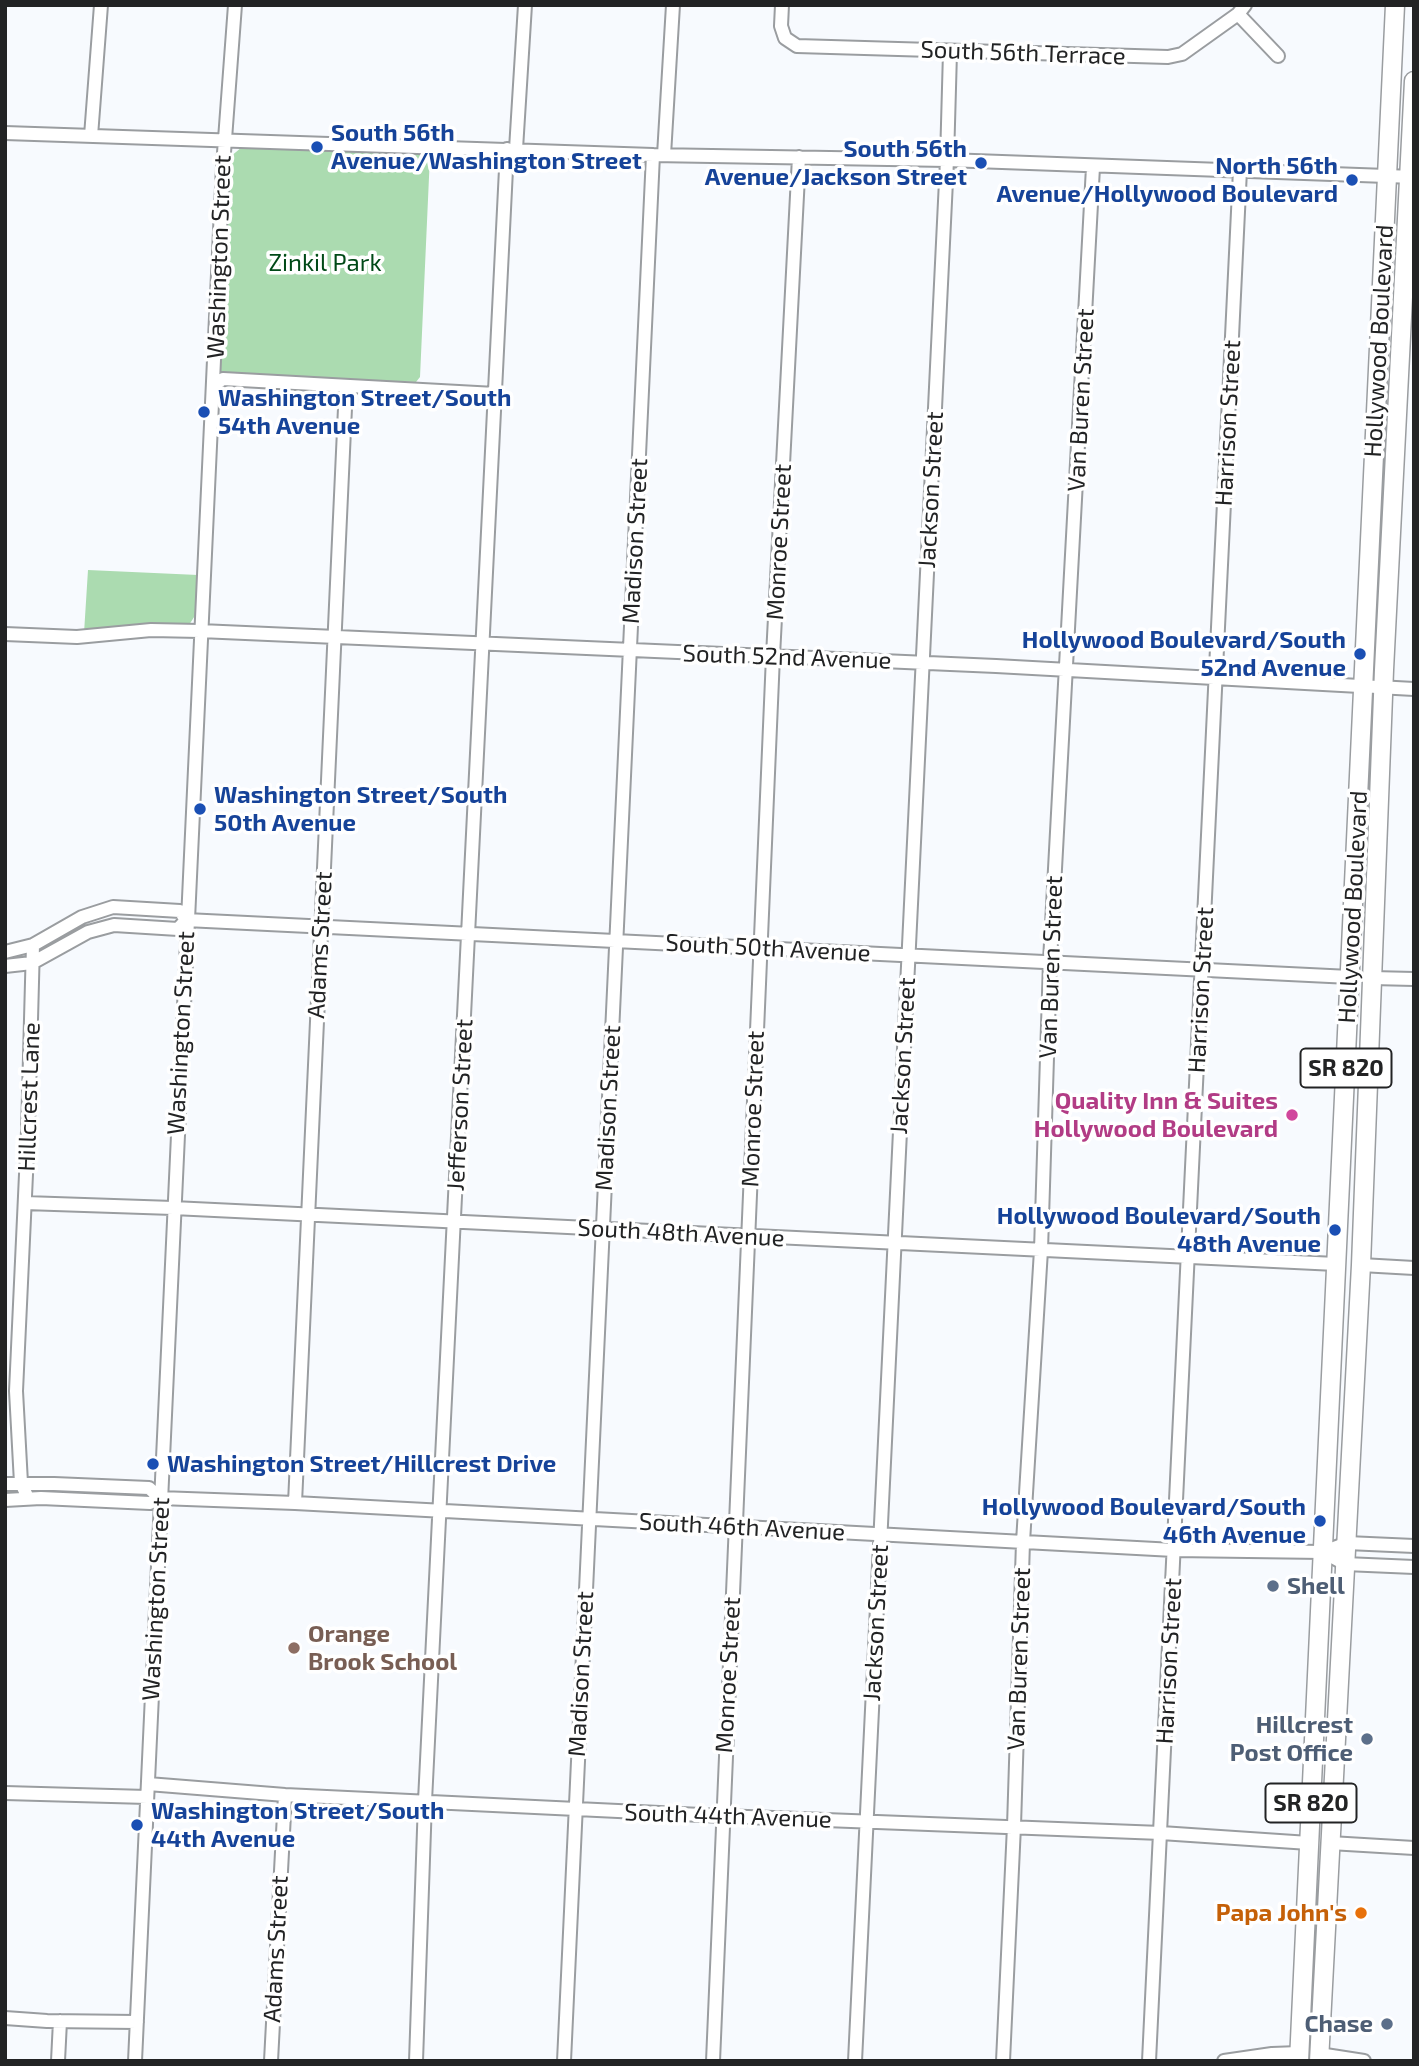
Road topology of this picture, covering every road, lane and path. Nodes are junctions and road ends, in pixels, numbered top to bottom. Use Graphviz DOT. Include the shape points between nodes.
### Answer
graph roads {
  1 [pos="102,5"];
  2 [pos="235,5"];
  3 [pos="525,5"];
  4 [pos="673,5"];
  5 [pos="782,5"];
  6 [pos="1395,5"];
  7 [pos="1241,10"];
  8 [pos="950,52"];
  9 [pos="1278,56"];
  10 [pos="1414,81"];
  11 [pos="5,133"];
  12 [pos="90,136"];
  13 [pos="224,141"];
  14 [pos="512,149"];
  15 [pos="659,155"];
  16 [pos="799,157"];
  17 [pos="947,160"];
  18 [pos="1093,167"];
  19 [pos="1240,170"];
  20 [pos="1387,176"];
  21 [pos="1411,176"];
  22 [pos="214,385"];
  23 [pos="346,386"];
  24 [pos="495,394"];
  25 [pos="200,631"];
  26 [pos="5,634"];
  27 [pos="334,638"];
  28 [pos="484,645"];
  29 [pos="630,650"];
  30 [pos="773,656"];
  31 [pos="922,662"];
  32 [pos="1067,671"];
  33 [pos="1216,679"];
  34 [pos="1373,688"];
  35 [pos="1414,689"];
  36 [pos="1353,901"];
  37 [pos="186,920"];
  38 [pos="321,927"];
  39 [pos="469,934"];
  40 [pos="616,941"];
  41 [pos="33,945"];
  42 [pos="760,948"];
  43 [pos="5,952"];
  44 [pos="908,955"];
  45 [pos="1050,961"];
  46 [pos="33,963"];
  47 [pos="5,966"];
  48 [pos="1202,969"];
  49 [pos="1350,977"];
  50 [pos="1372,978"];
  51 [pos="1414,979"];
  52 [pos="1369,1064"];
  53 [pos="1341,1174"];
  54 [pos="25,1203"];
  55 [pos="173,1208"];
  56 [pos="308,1214"];
  57 [pos="454,1221"];
  58 [pos="602,1228"];
  59 [pos="748,1236"];
  60 [pos="894,1243"];
  61 [pos="1041,1250"];
  62 [pos="1188,1258"];
  63 [pos="1336,1264"];
  64 [pos="1361,1265"];
  65 [pos="1414,1268"];
  66 [pos="1357,1345"];
  67 [pos="21,1483"];
  68 [pos="5,1485"];
  69 [pos="160,1498"];
  70 [pos="28,1499"];
  71 [pos="5,1500"];
  72 [pos="295,1503"];
  73 [pos="439,1511"];
  74 [pos="589,1519"];
  75 [pos="735,1527"];
  76 [pos="880,1534"];
  77 [pos="1023,1542"];
  78 [pos="1347,1543"];
  79 [pos="1414,1546"];
  80 [pos="1174,1550"];
  81 [pos="1323,1552"];
  82 [pos="1345,1564"];
  83 [pos="1414,1567"];
  84 [pos="1314,1738"];
  85 [pos="147,1791"];
  86 [pos="5,1793"];
  87 [pos="285,1794"];
  88 [pos="425,1801"];
  89 [pos="575,1809"];
  90 [pos="722,1816"];
  91 [pos="866,1822"];
  92 [pos="1014,1826"];
  93 [pos="1161,1833"];
  94 [pos="1309,1843"];
  95 [pos="1330,1843"];
  96 [pos="1414,1848"];
  97 [pos="1325,1929"];
  98 [pos="5,2018"];
  99 [pos="60,2021"];
  100 [pos="137,2021"];
  101 [pos="1309,2058"];
  102 [pos="58,2061"];
  103 [pos="135,2061"];
  104 [pos="271,2061"];
  105 [pos="416,2061"];
  106 [pos="564,2061"];
  107 [pos="713,2061"];
  108 [pos="855,2061"];
  109 [pos="1003,2061"];
  110 [pos="1149,2061"];
  111 [pos="1224,2061"];
  112 [pos="1364,2061"];
  1 -- 12 [label="street"];
  2 -- 13 [label="street, Washington Street"];
  3 -- 14 [label="street, Jefferson Street"];
  4 -- 15 [label="street, Madison Street"];
  5 -- 8 [label="street, South 56th Terrace" via="785,38 797,46"];
  6 -- 20 [label="highway, Hollywood Boulevard / SR 820"];
  7 -- 8 [label="street, South 56th Terrace" via="1182,54 1168,57"];
  7 -- 9 [label="street"];
  8 -- 17 [label="street, Jackson Street"];
  10 -- 21 [label="highway, Hollywood Boulevard / SR 820"];
  11 -- 12 [label="street"];
  12 -- 13 [label="street"];
  13 -- 14 [label="street"];
  13 -- 22 [label="street, Washington Street"];
  14 -- 15 [label="street"];
  14 -- 24 [label="street, Jefferson Street"];
  15 -- 16 [label="street"];
  15 -- 29 [label="street, Madison Street"];
  16 -- 17 [label="street"];
  16 -- 30 [label="street, Monroe Street"];
  17 -- 18 [label="street"];
  17 -- 31 [label="street, Jackson Street"];
  18 -- 19 [label="street"];
  18 -- 32 [label="street, Van Buren Street"];
  19 -- 20 [label="street"];
  19 -- 33 [label="street, Harrison Street"];
  20 -- 21 [label="street"];
  20 -- 34 [label="highway, Hollywood Boulevard / SR 820"];
  21 -- 34 [label="highway, Hollywood Boulevard / SR 820"];
  22 -- 23 [label="street" via="223,379"];
  22 -- 25 [label="street, Washington Street"];
  23 -- 24 [label="street"];
  23 -- 27 [label="street, Adams Street"];
  24 -- 28 [label="street, Jefferson Street"];
  25 -- 26 [label="street, South 52nd Avenue" via="77,637"];
  25 -- 27 [label="street, South 52nd Avenue"];
  25 -- 37 [label="street, Washington Street"];
  27 -- 28 [label="street, South 52nd Avenue"];
  27 -- 38 [label="street, Adams Street"];
  28 -- 29 [label="street, South 52nd Avenue"];
  28 -- 39 [label="street, Jefferson Street"];
  29 -- 30 [label="street, South 52nd Avenue"];
  29 -- 40 [label="street, Madison Street"];
  30 -- 31 [label="street, South 52nd Avenue"];
  30 -- 42 [label="street, Monroe Street"];
  31 -- 32 [label="street, South 52nd Avenue"];
  31 -- 44 [label="street, Jackson Street"];
  32 -- 33 [label="street, South 52nd Avenue"];
  32 -- 45 [label="street, Van Buren Street"];
  33 -- 34 [label="street, South 52nd Avenue"];
  33 -- 48 [label="street, Harrison Street"];
  34 -- 35 [label="street, South 52nd Avenue"];
  34 -- 36 [label="highway, Hollywood Boulevard / SR 820"];
  34 -- 50 [label="highway, Hollywood Boulevard / SR 820"];
  36 -- 49 [label="highway, Hollywood Boulevard / SR 820"];
  36 -- 50 [label="highway" via="1363,915 1361,960 1366,975"];
  37 -- 38 [label="street, South 50th Avenue"];
  37 -- 41 [label="street" via="180,911 113,907 82,917"];
  37 -- 46 [label="street" via="178,929 114,925 88,932"];
  37 -- 55 [label="street, Washington Street"];
  38 -- 39 [label="street, South 50th Avenue"];
  38 -- 56 [label="street, Adams Street"];
  39 -- 40 [label="street, South 50th Avenue"];
  39 -- 57 [label="street, Jefferson Street"];
  40 -- 42 [label="street, South 50th Avenue"];
  40 -- 58 [label="street, Madison Street"];
  41 -- 43 [label="street"];
  41 -- 46 [label="street, Hillcrest Lane"];
  42 -- 44 [label="street, South 50th Avenue"];
  42 -- 59 [label="street, Monroe Street"];
  44 -- 45 [label="street, South 50th Avenue"];
  44 -- 60 [label="street, Jackson Street"];
  45 -- 48 [label="street, South 50th Avenue"];
  45 -- 61 [label="street, Van Buren Street"];
  46 -- 47 [label="street"];
  46 -- 54 [label="street, Hillcrest Lane"];
  48 -- 49 [label="street, South 50th Avenue"];
  48 -- 62 [label="street, Harrison Street"];
  49 -- 52 [label="highway" via="1360,983 1362,991 1359,1050"];
  49 -- 53 [label="highway, Hollywood Boulevard / SR 820"];
  50 -- 51 [label="street"];
  50 -- 52 [label="highway, Hollywood Boulevard / SR 820"];
  52 -- 64 [label="highway, Hollywood Boulevard / SR 820"];
  53 -- 63 [label="highway, Hollywood Boulevard / SR 820"];
  53 -- 64 [label="highway" via="1349,1186 1348,1252 1353,1262"];
  54 -- 55 [label="street, South 48th Avenue"];
  54 -- 67 [label="street, Hillcrest Lane" via="16,1391"];
  55 -- 56 [label="street, South 48th Avenue"];
  55 -- 69 [label="street, Washington Street"];
  56 -- 57 [label="street, South 48th Avenue"];
  56 -- 72 [label="street, Adams Street"];
  57 -- 58 [label="street, South 48th Avenue"];
  57 -- 73 [label="street, Jefferson Street"];
  58 -- 59 [label="street, South 48th Avenue"];
  58 -- 74 [label="street, Madison Street"];
  59 -- 60 [label="street, South 48th Avenue"];
  59 -- 75 [label="street, Monroe Street"];
  60 -- 61 [label="street, South 48th Avenue"];
  60 -- 76 [label="street, Jackson Street"];
  61 -- 62 [label="street, South 48th Avenue"];
  61 -- 77 [label="street, Van Buren Street"];
  62 -- 63 [label="street, South 48th Avenue"];
  62 -- 80 [label="street, Harrison Street"];
  63 -- 66 [label="highway" via="1348,1283 1345,1336"];
  63 -- 81 [label="highway, Hollywood Boulevard / SR 820"];
  64 -- 65 [label="street"];
  64 -- 66 [label="highway, Hollywood Boulevard / SR 820"];
  66 -- 78 [label="highway, Hollywood Boulevard / SR 820"];
  67 -- 68 [label="street, South 46th Avenue"];
  67 -- 69 [label="street, South 46th Avenue" via="149,1488"];
  67 -- 70 [label="street, Hillcrest Lane"];
  69 -- 70 [label="street, South 46th Avenue" via="149,1503"];
  69 -- 72 [label="street, South 46th Avenue"];
  69 -- 85 [label="street, Washington Street"];
  70 -- 71 [label="street, South 46th Avenue"];
  72 -- 73 [label="street, South 46th Avenue"];
  73 -- 74 [label="street, South 46th Avenue"];
  73 -- 88 [label="street, Jefferson Street"];
  74 -- 75 [label="street, South 46th Avenue"];
  74 -- 89 [label="street, Madison Street"];
  75 -- 76 [label="street, South 46th Avenue"];
  75 -- 90 [label="street, Monroe Street"];
  76 -- 77 [label="street, South 46th Avenue"];
  76 -- 91 [label="street, Jackson Street"];
  77 -- 80 [label="street, South 46th Avenue"];
  77 -- 92 [label="street, Van Buren Street"];
  78 -- 79 [label="street"];
  78 -- 81 [label="street"];
  78 -- 82 [label="highway, Hollywood Boulevard / SR 820"];
  80 -- 81 [label="street, South 46th Avenue"];
  80 -- 93 [label="street, Harrison Street"];
  81 -- 82 [label="street"];
  81 -- 84 [label="highway, Hollywood Boulevard / SR 820"];
  82 -- 83 [label="street"];
  82 -- 95 [label="highway, Hollywood Boulevard / SR 820"];
  84 -- 94 [label="highway, Hollywood Boulevard / SR 820"];
  84 -- 95 [label="highway" via="1322,1765 1319,1830"];
  85 -- 86 [label="street, South 44th Avenue"];
  85 -- 87 [label="street, South 44th Avenue"];
  85 -- 100 [label="street, Washington Street"];
  87 -- 88 [label="street, South 44th Avenue"];
  87 -- 104 [label="street, Adams Street"];
  88 -- 89 [label="street, South 44th Avenue"];
  88 -- 105 [label="street, Jefferson Street"];
  89 -- 90 [label="street, South 44th Avenue"];
  89 -- 106 [label="street, Madison Street"];
  90 -- 91 [label="street, South 44th Avenue"];
  90 -- 107 [label="street, Monroe Street"];
  91 -- 92 [label="street, South 44th Avenue"];
  91 -- 108 [label="street, Jackson Street"];
  92 -- 93 [label="street, South 44th Avenue"];
  92 -- 109 [label="street, Van Buren Street"];
  93 -- 94 [label="street, South 44th Avenue"];
  93 -- 110 [label="street, Harrison Street"];
  94 -- 97 [label="highway" via="1318,1853 1316,1917"];
  94 -- 101 [label="highway, Hollywood Boulevard / SR 820" via="1302,1984 1312,1998"];
  95 -- 96 [label="street"];
  95 -- 97 [label="highway, Hollywood Boulevard / SR 820"];
  97 -- 101 [label="highway, Hollywood Boulevard / SR 820"];
  98 -- 99 [label="street"];
  99 -- 100 [label="street"];
  99 -- 102 [label="street"];
  100 -- 103 [label="street, Washington Street"];
  101 -- 111 [label="street" via="1272,2054"];
  101 -- 112 [label="street"];
}
